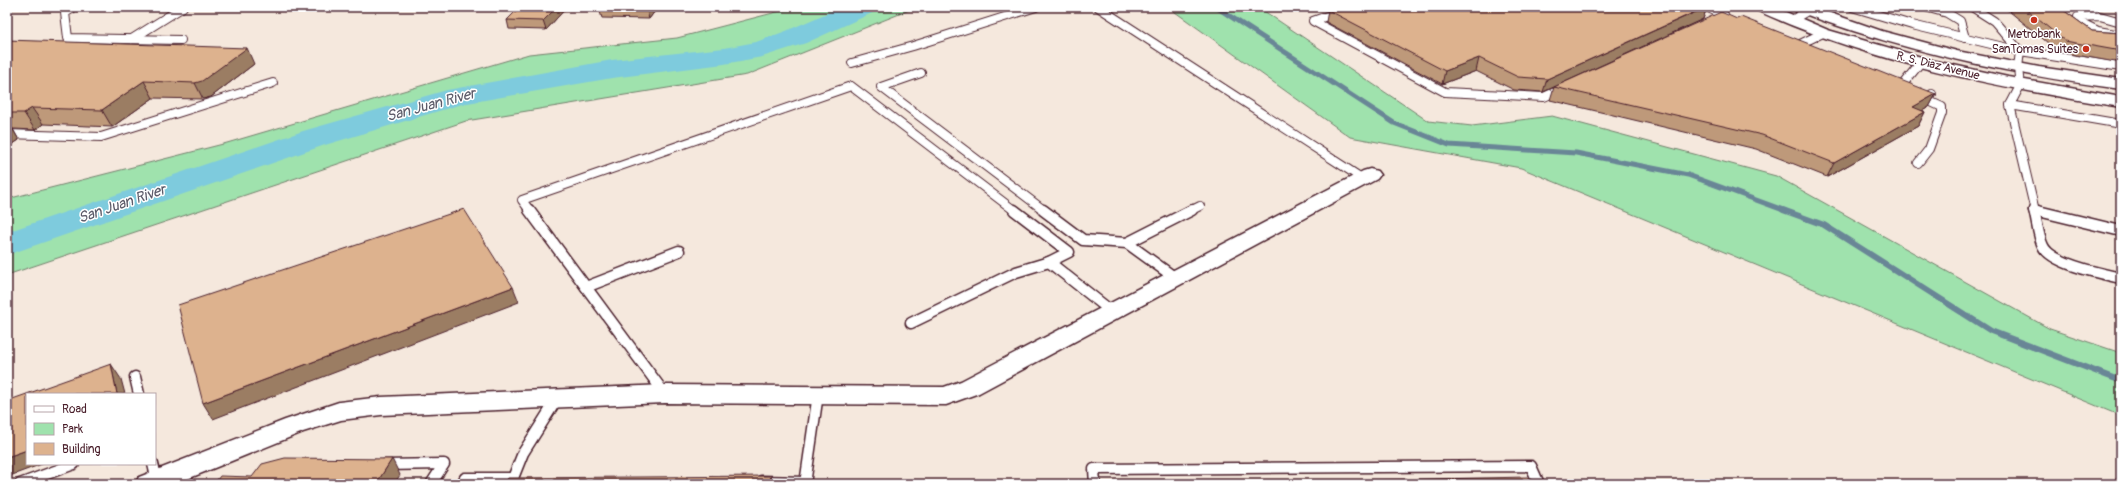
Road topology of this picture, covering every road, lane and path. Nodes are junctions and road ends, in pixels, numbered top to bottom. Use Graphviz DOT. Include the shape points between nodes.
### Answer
graph roads {
  1 [pos="75,7"];
  2 [pos="183,7"];
  3 [pos="1036,7"];
  4 [pos="1098,7"];
  5 [pos="1352,7"];
  6 [pos="1706,7"];
  7 [pos="1761,7"];
  8 [pos="1852,7"];
  9 [pos="1875,7"];
  10 [pos="1925,7"];
  11 [pos="1972,7"];
  12 [pos="2086,7"];
  13 [pos="1803,11"];
  14 [pos="1865,12"];
  15 [pos="2098,16"];
  16 [pos="1710,21"];
  17 [pos="2120,21"];
  18 [pos="1823,33"];
  19 [pos="2121,35"];
  20 [pos="1965,38"];
  21 [pos="132,39"];
  22 [pos="181,40"];
  23 [pos="1812,50"];
  24 [pos="2020,51"];
  25 [pos="1921,62"];
  26 [pos="852,63"];
  27 [pos="2121,67"];
  28 [pos="2018,68"];
  29 [pos="921,73"];
  30 [pos="273,83"];
  31 [pos="1904,83"];
  32 [pos="2121,84"];
  33 [pos="2020,86"];
  34 [pos="1566,87"];
  35 [pos="1925,91"];
  36 [pos="2121,102"];
  37 [pos="2010,105"];
  38 [pos="2121,124"];
  39 [pos="7,134"];
  40 [pos="1918,163"];
  41 [pos="1366,177"];
  42 [pos="1200,206"];
  43 [pos="2034,210"];
  44 [pos="2121,231"];
  45 [pos="1127,243"];
  46 [pos="679,250"];
  47 [pos="1049,262"];
  48 [pos="1174,277"];
  49 [pos="2121,278"];
  50 [pos="586,287"];
  51 [pos="1111,311"];
  52 [pos="911,323"];
  53 [pos="135,377"];
  54 [pos="139,393"];
  55 [pos="665,394"];
  56 [pos="818,394"];
  57 [pos="558,399"];
  58 [pos="71,465"];
  59 [pos="372,465"];
  60 [pos="153,476"];
  61 [pos="513,478"];
  62 [pos="529,478"];
  63 [pos="750,481"];
  64 [pos="805,483"];
  65 [pos="20,484"];
  66 [pos="430,484"];
  67 [pos="462,484"];
  68 [pos="1095,484"];
  69 [pos="1539,484"];
  1 -- 21 [label="lane" via="65,13 68,38"];
  2 -- 21 [label="lane"];
  3 -- 26 [label="lane"];
  4 -- 41 [label="lane"];
  5 -- 34 [label="lane" via="1313,21 1445,92 1544,97"];
  6 -- 16 [label="lane" via="1724,15"];
  7 -- 13 [label="street, R. S. Diaz Avenue"];
  8 -- 14 [label="lane"];
  9 -- 14 [label="lane"];
  10 -- 20 [label="lane" via="1946,13 1960,21"];
  11 -- 24 [label="lane" via="1994,21"];
  12 -- 15 [label="lane"];
  13 -- 18 [label="street, R. S. Diaz Avenue"];
  13 -- 28 [label="street, R. S. Diaz Avenue" via="1905,42"];
  14 -- 20 [label="lane"];
  15 -- 17 [label="lane"];
  15 -- 19 [label="lane" via="2086,15 2078,18 2078,21 2094,30"];
  18 -- 23 [label="lane" via="1794,43"];
  18 -- 25 [label="street, R. S. Diaz Avenue"];
  20 -- 24 [label="lane"];
  21 -- 22 [label="lane"];
  24 -- 27 [label="lane"];
  24 -- 28 [label="lane"];
  25 -- 31 [label="lane"];
  25 -- 33 [label="street, R. S. Diaz Avenue"];
  28 -- 32 [label="street, R. S. Diaz Avenue"];
  28 -- 33 [label="lane"];
  29 -- 45 [label="lane" via="881,87 1082,240"];
  30 -- 39 [label="lane" via="101,137"];
  33 -- 36 [label="street, R. S. Diaz Avenue"];
  33 -- 37 [label="lane"];
  35 -- 40 [label="lane" via="1932,94 1929,101 1942,107 1942,113 1929,149"];
  37 -- 38 [label="lane"];
  37 -- 43 [label="lane"];
  41 -- 48 [label="street"];
  42 -- 45 [label="lane"];
  43 -- 44 [label="lane"];
  43 -- 49 [label="lane" via="2043,247 2053,257 2071,266"];
  45 -- 48 [label="lane"];
  46 -- 50 [label="lane"];
  47 -- 50 [label="lane" via="1069,252 851,86 522,200"];
  47 -- 51 [label="lane"];
  47 -- 52 [label="lane" via="1016,272"];
  48 -- 51 [label="street"];
  50 -- 55 [label="lane"];
  51 -- 56 [label="street" via="970,388 946,396"];
  53 -- 54 [label="lane"];
  55 -- 56 [label="street"];
  55 -- 57 [label="street"];
  56 -- 64 [label="lane"];
  57 -- 60 [label="street" via="382,406 339,411"];
  57 -- 61 [label="lane" via="523,453"];
  58 -- 65 [label="lane"];
  59 -- 66 [label="lane" via="444,464"];
  61 -- 62 [label="lane"];
  61 -- 67 [label="lane" via="465,478"];
  63 -- 64 [label="lane"];
  68 -- 69 [label="lane" via="1094,469 1531,466"];
}
